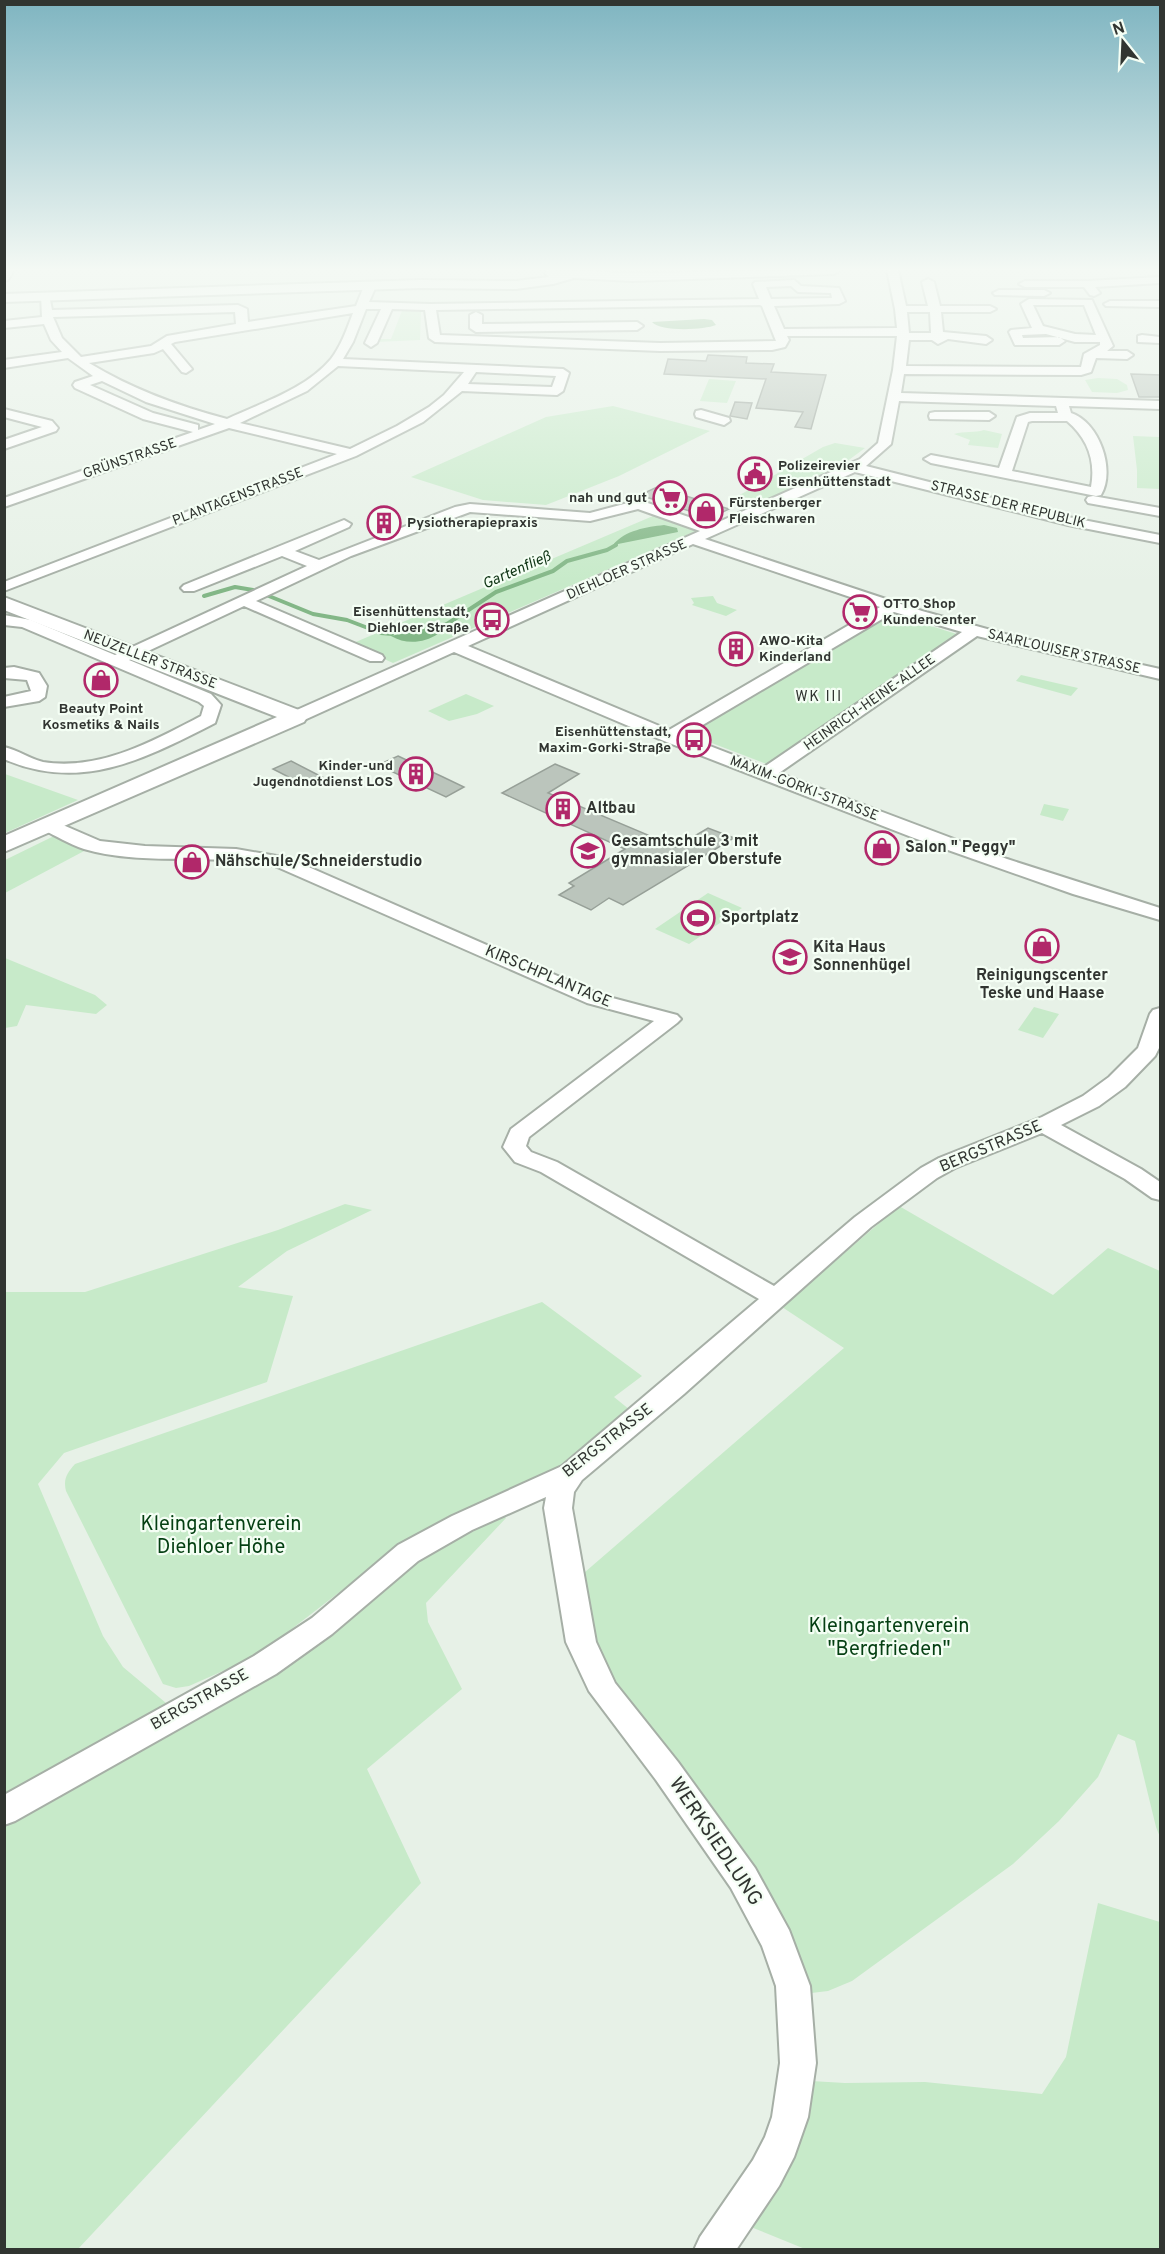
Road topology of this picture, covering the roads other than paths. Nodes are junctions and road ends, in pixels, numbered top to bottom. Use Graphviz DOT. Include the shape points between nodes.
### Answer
graph roads {
  1 [pos="318,375"];
  2 [pos="468,375"];
  3 [pos="562,375"];
  4 [pos="898,375"];
  5 [pos="104,376"];
  6 [pos="461,387"];
  7 [pos="894,397"];
  8 [pos="1161,405"];
  9 [pos="1063,410"];
  10 [pos="703,412"];
  11 [pos="4,413"];
  12 [pos="935,416"];
  13 [pos="1030,417"];
  14 [pos="724,421"];
  15 [pos="228,423"];
  16 [pos="206,432"];
  17 [pos="4,444"];
  18 [pos="351,453"];
  19 [pos="931,459"];
  20 [pos="860,465"];
  21 [pos="1004,473"];
  22 [pos="8,498"];
  23 [pos="1093,500"];
  24 [pos="1161,512"];
  25 [pos="344,524"];
  26 [pos="715,531"];
  27 [pos="1161,532"];
  28 [pos="1161,539"];
  29 [pos="694,540"];
  30 [pos="282,551"];
  31 [pos="319,565"];
  32 [pos="4,587"];
  33 [pos="189,588"];
  34 [pos="242,600"];
  35 [pos="843,600"];
  36 [pos="892,603"];
  37 [pos="9,612"];
  38 [pos="867,620"];
  39 [pos="982,629"];
  40 [pos="454,646"];
  41 [pos="123,657"];
  42 [pos="376,658"];
  43 [pos="4,673"];
  44 [pos="1161,674"];
  45 [pos="4,702"];
  46 [pos="296,717"];
  47 [pos="670,737"];
  48 [pos="4,752"];
  49 [pos="766,774"];
  50 [pos="49,825"];
  51 [pos="4,845"];
  52 [pos="1161,914"];
  53 [pos="1161,1014"];
  54 [pos="1043,1125"];
  55 [pos="1161,1192"];
  56 [pos="776,1298"];
  57 [pos="572,1473"];
  58 [pos="4,1811"];
  59 [pos="712,2250"];
  1 -- 15 [label="street, GRÜNSTRASSE" via="303,388"];
  2 -- 6 [label="street, PLANTAGENSTRASSE"];
  3 -- 6 [label="street" via="557,390"];
  4 -- 7 [label="street, DIEHLOER STRASSE"];
  5 -- 15 [label="street" via="146,398"];
  5 -- 16 [label="street" via="79,385 148,416"];
  6 -- 18 [label="street, PLANTAGENSTRASSE" via="403,429"];
  7 -- 9 [label="street"];
  7 -- 20 [label="street, DIEHLOER STRASSE" via="884,444"];
  8 -- 9 [label="street"];
  9 -- 13 [label="street"];
  9 -- 21 [label="street" via="1089,435 1100,486 1096,492"];
  10 -- 14 [label="street"];
  11 -- 17 [label="street" via="51,428"];
  12 -- 13 [label="street"];
  13 -- 21 [label="street" via="1022,420"];
  15 -- 16 [label="street, GRÜNSTRASSE"];
  15 -- 18 [label="street"];
  16 -- 22 [label="street, GRÜNSTRASSE"];
  18 -- 32 [label="street, PLANTAGENSTRASSE"];
  19 -- 21 [label="street"];
  20 -- 26 [label="street, DIEHLOER STRASSE"];
  20 -- 27 [label="street, STRASSE DER REPUBLIK"];
  20 -- 28 [label="street, STRASSE DER REPUBLIK" via="1068,521"];
  23 -- 24 [label="street"];
  25 -- 30 [label="street"];
  26 -- 29 [label="street, DIEHLOER STRASSE"];
  26 -- 31 [label="street" via="639,504 590,517 470,508"];
  29 -- 36 [label="street"];
  29 -- 40 [label="street, DIEHLOER STRASSE"];
  30 -- 31 [label="street"];
  30 -- 33 [label="street"];
  31 -- 34 [label="street"];
  34 -- 41 [label="street"];
  34 -- 42 [label="street"];
  35 -- 38 [label="street" via="876,611 863,619"];
  36 -- 38 [label="street"];
  36 -- 39 [label="street, SAARLOUISER STRASSE"];
  37 -- 41 [label="main road, NEUZELLER STRASSE"];
  38 -- 47 [label="street"];
  39 -- 44 [label="street, SAARLOUISER STRASSE" via="1029,645"];
  39 -- 49 [label="street, HEINRICH-HEINE-ALLEE"];
  40 -- 46 [label="street, DIEHLOER STRASSE"];
  40 -- 47 [label="street, MAXIM-GORKI-STRASSE"];
  41 -- 46 [label="main road, NEUZELLER STRASSE"];
  41 -- 48 [label="street" via="205,698 213,705 209,719 140,753 95,766 42,767"];
  43 -- 45 [label="street" via="33,676 39,693"];
  46 -- 50 [label="main road"];
  47 -- 49 [label="street, MAXIM-GORKI-STRASSE"];
  49 -- 52 [label="street, MAXIM-GORKI-STRASSE" via="1010,866"];
  50 -- 51 [label="main road"];
  50 -- 56 [label="street, KIRSCHPLANTAGE" via="100,847 239,854 281,862 594,999 670,1019 519,1134 514,1147"];
  53 -- 54 [label="street, BERGSTRASSE" via="1153,1040 1138,1062 1091,1101"];
  54 -- 55 [label="street"];
  54 -- 56 [label="street, BERGSTRASSE" via="929,1173 863,1222"];
  56 -- 57 [label="street, BERGSTRASSE"];
  57 -- 58 [label="street, BERGSTRASSE" via="462,1523 408,1553 322,1626 265,1665"];
  57 -- 59 [label="street, WERKSIEDLUNG" via="564,1481 558,1499 559,1524 587,1658 604,1691 743,1878 777,1941 793,1986 798,2063 790,2117 766,2173"];
}
